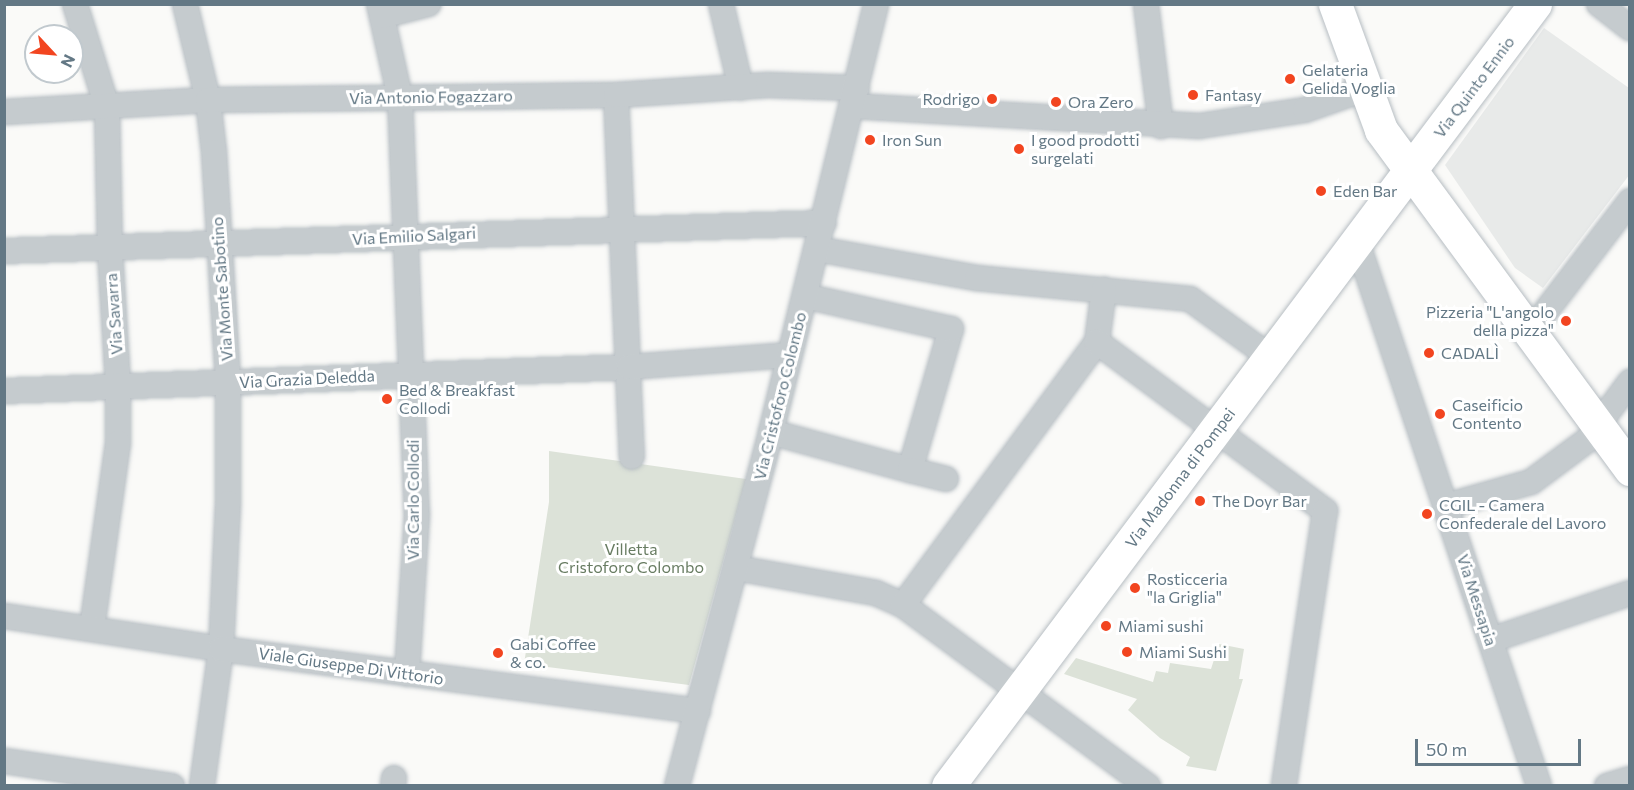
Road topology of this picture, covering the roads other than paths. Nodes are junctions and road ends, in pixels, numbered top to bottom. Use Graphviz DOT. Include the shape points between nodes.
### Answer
graph roads {
  1 [pos="75,4"];
  2 [pos="185,4"];
  3 [pos="428,4"];
  4 [pos="721,4"];
  5 [pos="876,4"];
  6 [pos="1146,4"];
  7 [pos="1335,4"];
  8 [pos="1535,4"];
  9 [pos="1599,4"];
  10 [pos="380,10"];
  11 [pos="1629,28"];
  12 [pos="741,88"];
  13 [pos="1365,89"];
  14 [pos="616,95"];
  15 [pos="854,97"];
  16 [pos="400,98"];
  17 [pos="208,100"];
  18 [pos="107,107"];
  19 [pos="4,112"];
  20 [pos="1161,126"];
  21 [pos="1412,170"];
  22 [pos="1629,201"];
  23 [pos="824,223"];
  24 [pos="623,228"];
  25 [pos="405,237"];
  26 [pos="219,244"];
  27 [pos="1358,245"];
  28 [pos="818,249"];
  29 [pos="110,250"];
  30 [pos="4,251"];
  31 [pos="1104,289"];
  32 [pos="805,296"];
  33 [pos="1530,332"];
  34 [pos="1097,342"];
  35 [pos="789,355"];
  36 [pos="1270,357"];
  37 [pos="629,367"];
  38 [pos="411,374"];
  39 [pos="1629,382"];
  40 [pos="228,383"];
  41 [pos="118,385"];
  42 [pos="4,391"];
  43 [pos="1599,428"];
  44 [pos="1215,431"];
  45 [pos="771,432"];
  46 [pos="632,457"];
  47 [pos="1629,469"];
  48 [pos="910,470"];
  49 [pos="946,478"];
  50 [pos="1446,506"];
  51 [pos="736,568"];
  52 [pos="1629,593"];
  53 [pos="903,604"];
  54 [pos="4,616"];
  55 [pos="92,627"];
  56 [pos="1491,640"];
  57 [pos="221,649"];
  58 [pos="407,674"];
  59 [pos="1020,690"];
  60 [pos="698,711"];
  61 [pos="4,761"];
  62 [pos="1629,779"];
  63 [pos="172,786"];
  64 [pos="202,786"];
  65 [pos="677,786"];
  66 [pos="948,786"];
  67 [pos="1148,786"];
  68 [pos="1284,786"];
  69 [pos="1539,786"];
  70 [pos="1607,786"];
  1 -- 18 [label="street, Via Savarra"];
  2 -- 17 [label="street, Via Monte Sabotino"];
  3 -- 10 [label="street"];
  4 -- 12 [label="street"];
  5 -- 15 [label="street, Via Cristoforo Colombo"];
  6 -- 20 [label="street"];
  7 -- 13 [label="street"];
  8 -- 21 [label="street, Via Quinto Ennio"];
  9 -- 11 [label="street"];
  10 -- 16 [label="street, Via Carlo Collodi"];
  12 -- 14 [label="street, Via Antonio Fogazzaro"];
  12 -- 15 [label="street, Via Antonio Fogazzaro"];
  13 -- 20 [label="street, Via Antonio Fogazzaro" via="1305,110 1199,126"];
  13 -- 21 [label="street" via="1381,130"];
  14 -- 16 [label="street, Via Antonio Fogazzaro"];
  14 -- 24 [label="street"];
  15 -- 20 [label="street, Via Antonio Fogazzaro"];
  15 -- 23 [label="street, Via Cristoforo Colombo"];
  16 -- 17 [label="street, Via Antonio Fogazzaro"];
  16 -- 25 [label="street, Via Carlo Collodi"];
  17 -- 18 [label="street, Via Antonio Fogazzaro"];
  17 -- 26 [label="street, Via Monte Sabotino"];
  18 -- 19 [label="street, Via Antonio Fogazzaro"];
  18 -- 29 [label="street, Via Savarra"];
  21 -- 27 [label="street, Via Madonna di Pompei"];
  21 -- 33 [label="street"];
  22 -- 33 [label="street"];
  23 -- 24 [label="street, Via Emilio Salgari"];
  23 -- 28 [label="street, Via Cristoforo Colombo"];
  24 -- 25 [label="street, Via Emilio Salgari"];
  24 -- 37 [label="street"];
  25 -- 26 [label="street, Via Emilio Salgari"];
  25 -- 38 [label="street, Via Carlo Collodi"];
  26 -- 29 [label="street, Via Emilio Salgari"];
  26 -- 40 [label="street, Via Monte Sabotino"];
  27 -- 36 [label="street, Via Madonna di Pompei"];
  27 -- 50 [label="street, Via Messapia"];
  28 -- 31 [label="street" via="977,278"];
  28 -- 32 [label="street, Via Cristoforo Colombo"];
  29 -- 30 [label="street, Via Emilio Salgari"];
  29 -- 41 [label="street, Via Savarra"];
  31 -- 34 [label="street"];
  31 -- 36 [label="street" via="1190,299"];
  32 -- 35 [label="street, Via Cristoforo Colombo"];
  32 -- 48 [label="street" via="951,329"];
  33 -- 43 [label="street"];
  34 -- 44 [label="street"];
  34 -- 53 [label="street"];
  35 -- 37 [label="street, Via Grazia Deledda"];
  35 -- 45 [label="street, Via Cristoforo Colombo"];
  36 -- 44 [label="street, Via Madonna di Pompei"];
  37 -- 38 [label="street, Via Grazia Deledda"];
  37 -- 46 [label="street"];
  38 -- 40 [label="street, Via Grazia Deledda"];
  38 -- 58 [label="street, Via Carlo Collodi" via="417,514"];
  39 -- 43 [label="street"];
  40 -- 41 [label="street, Via Grazia Deledda"];
  40 -- 57 [label="street, Via Monte Sabotino" via="228,503"];
  41 -- 42 [label="street, Via Grazia Deledda"];
  41 -- 55 [label="street, Via Savarra" via="118,443"];
  43 -- 47 [label="street"];
  43 -- 50 [label="street" via="1531,482"];
  44 -- 59 [label="street, Via Madonna di Pompei"];
  44 -- 68 [label="street" via="1325,511"];
  45 -- 48 [label="street"];
  45 -- 51 [label="street, Via Cristoforo Colombo"];
  48 -- 49 [label="street"];
  50 -- 56 [label="street, Via Messapia"];
  51 -- 53 [label="street" via="876,594"];
  51 -- 60 [label="street, Via Cristoforo Colombo"];
  52 -- 56 [label="street"];
  53 -- 59 [label="street"];
  54 -- 55 [label="street, Viale Giuseppe Di Vittorio"];
  55 -- 57 [label="street, Viale Giuseppe Di Vittorio"];
  56 -- 69 [label="street, Via Messapia"];
  57 -- 58 [label="street, Viale Giuseppe Di Vittorio"];
  57 -- 64 [label="street, Via Monte Sabotino"];
  58 -- 60 [label="street, Viale Giuseppe Di Vittorio"];
  59 -- 66 [label="street, Via Madonna di Pompei"];
  59 -- 67 [label="street"];
  60 -- 65 [label="street, Via Cristoforo Colombo"];
  61 -- 63 [label="street"];
  62 -- 70 [label="street"];
}
